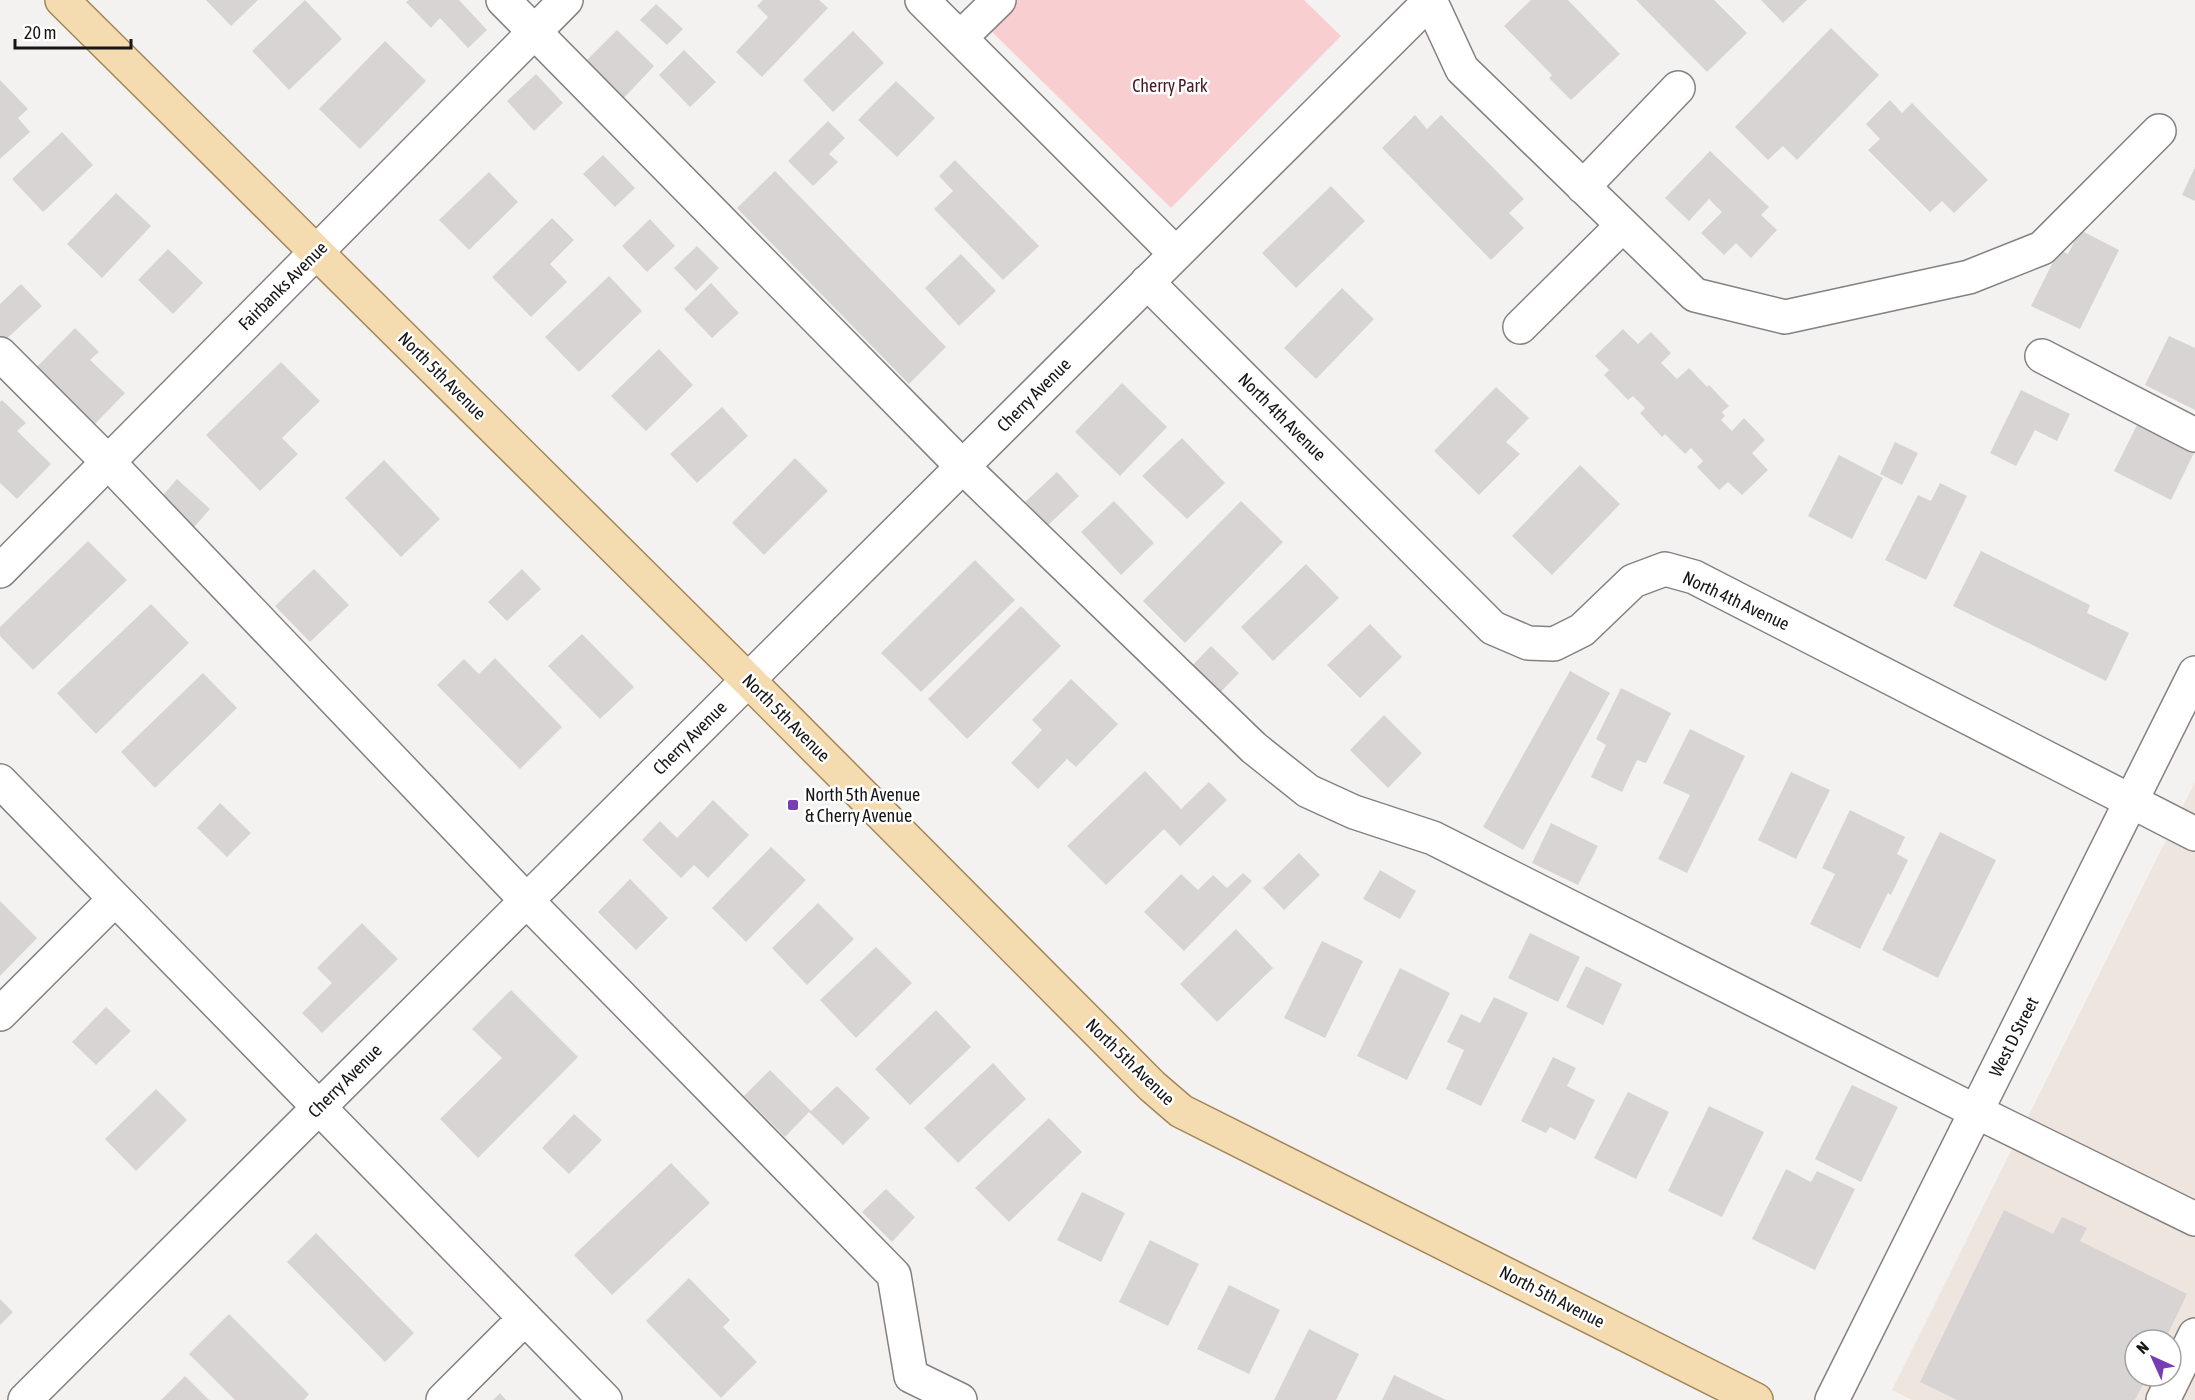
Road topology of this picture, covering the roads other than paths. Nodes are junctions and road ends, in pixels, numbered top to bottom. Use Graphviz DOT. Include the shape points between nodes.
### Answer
graph roads {
  1 [pos="62,0"];
  2 [pos="502,0"];
  3 [pos="566,0"];
  4 [pos="922,0"];
  5 [pos="999,0"];
  6 [pos="1430,0"];
  7 [pos="535,32"];
  8 [pos="960,38"];
  9 [pos="1678,88"];
  10 [pos="2158,131"];
  11 [pos="1583,187"];
  12 [pos="1623,225"];
  13 [pos="316,252"];
  14 [pos="1176,254"];
  15 [pos="1148,282"];
  16 [pos="1520,327"];
  17 [pos="0,354"];
  18 [pos="2042,356"];
  19 [pos="2195,435"];
  20 [pos="108,462"];
  21 [pos="963,466"];
  22 [pos="0,571"];
  23 [pos="2195,673"];
  24 [pos="748,680"];
  25 [pos="0,781"];
  26 [pos="2132,802"];
  27 [pos="2195,834"];
  28 [pos="115,899"];
  29 [pos="527,901"];
  30 [pos="0,1014"];
  31 [pos="319,1107"];
  32 [pos="1977,1112"];
  33 [pos="2195,1219"];
  34 [pos="525,1318"];
  35 [pos="2195,1335"];
  36 [pos="25,1400"];
  37 [pos="443,1400"];
  38 [pos="605,1400"];
  39 [pos="960,1400"];
  40 [pos="1756,1400"];
  41 [pos="1832,1400"];
  42 [pos="2163,1400"];
  1 -- 13 [label="main road, North 5th Avenue"];
  2 -- 7 [label="street"];
  3 -- 7 [label="street, Fairbanks Avenue"];
  4 -- 8 [label="street"];
  5 -- 8 [label="street"];
  6 -- 11 [label="street" via="1462,69"];
  6 -- 14 [label="street, Cherry Avenue"];
  7 -- 13 [label="street, Fairbanks Avenue"];
  7 -- 21 [label="street"];
  8 -- 14 [label="street"];
  9 -- 11 [label="street"];
  10 -- 12 [label="street" via="2042,248 1970,277 1785,318 1695,296"];
  11 -- 12 [label="street"];
  12 -- 16 [label="street"];
  13 -- 20 [label="street, Fairbanks Avenue"];
  13 -- 24 [label="main road, North 5th Avenue"];
  14 -- 15 [label="street, Cherry Avenue"];
  15 -- 21 [label="street, Cherry Avenue"];
  15 -- 26 [label="street, North 4th Avenue" via="1493,628 1528,643 1554,644 1582,630 1633,581 1665,569 1694,577"];
  17 -- 20 [label="street"];
  18 -- 19 [label="street"];
  20 -- 22 [label="street, Fairbanks Avenue"];
  20 -- 29 [label="street"];
  21 -- 24 [label="street, Cherry Avenue"];
  21 -- 32 [label="street" via="1254,748 1308,791 1354,812 1433,838"];
  23 -- 26 [label="street, West D Street"];
  24 -- 29 [label="street, Cherry Avenue"];
  24 -- 40 [label="main road, North 5th Avenue" via="1181,1111"];
  25 -- 28 [label="street"];
  26 -- 27 [label="street, North 4th Avenue"];
  26 -- 32 [label="street, West D Street"];
  28 -- 30 [label="street"];
  28 -- 31 [label="street"];
  29 -- 31 [label="street, Cherry Avenue"];
  29 -- 39 [label="street" via="894,1275 911,1376"];
  31 -- 34 [label="street"];
  31 -- 36 [label="street, Cherry Avenue"];
  32 -- 33 [label="street"];
  32 -- 41 [label="street, West D Street"];
  34 -- 37 [label="street"];
  34 -- 38 [label="street"];
  35 -- 42 [label="street"];
}
